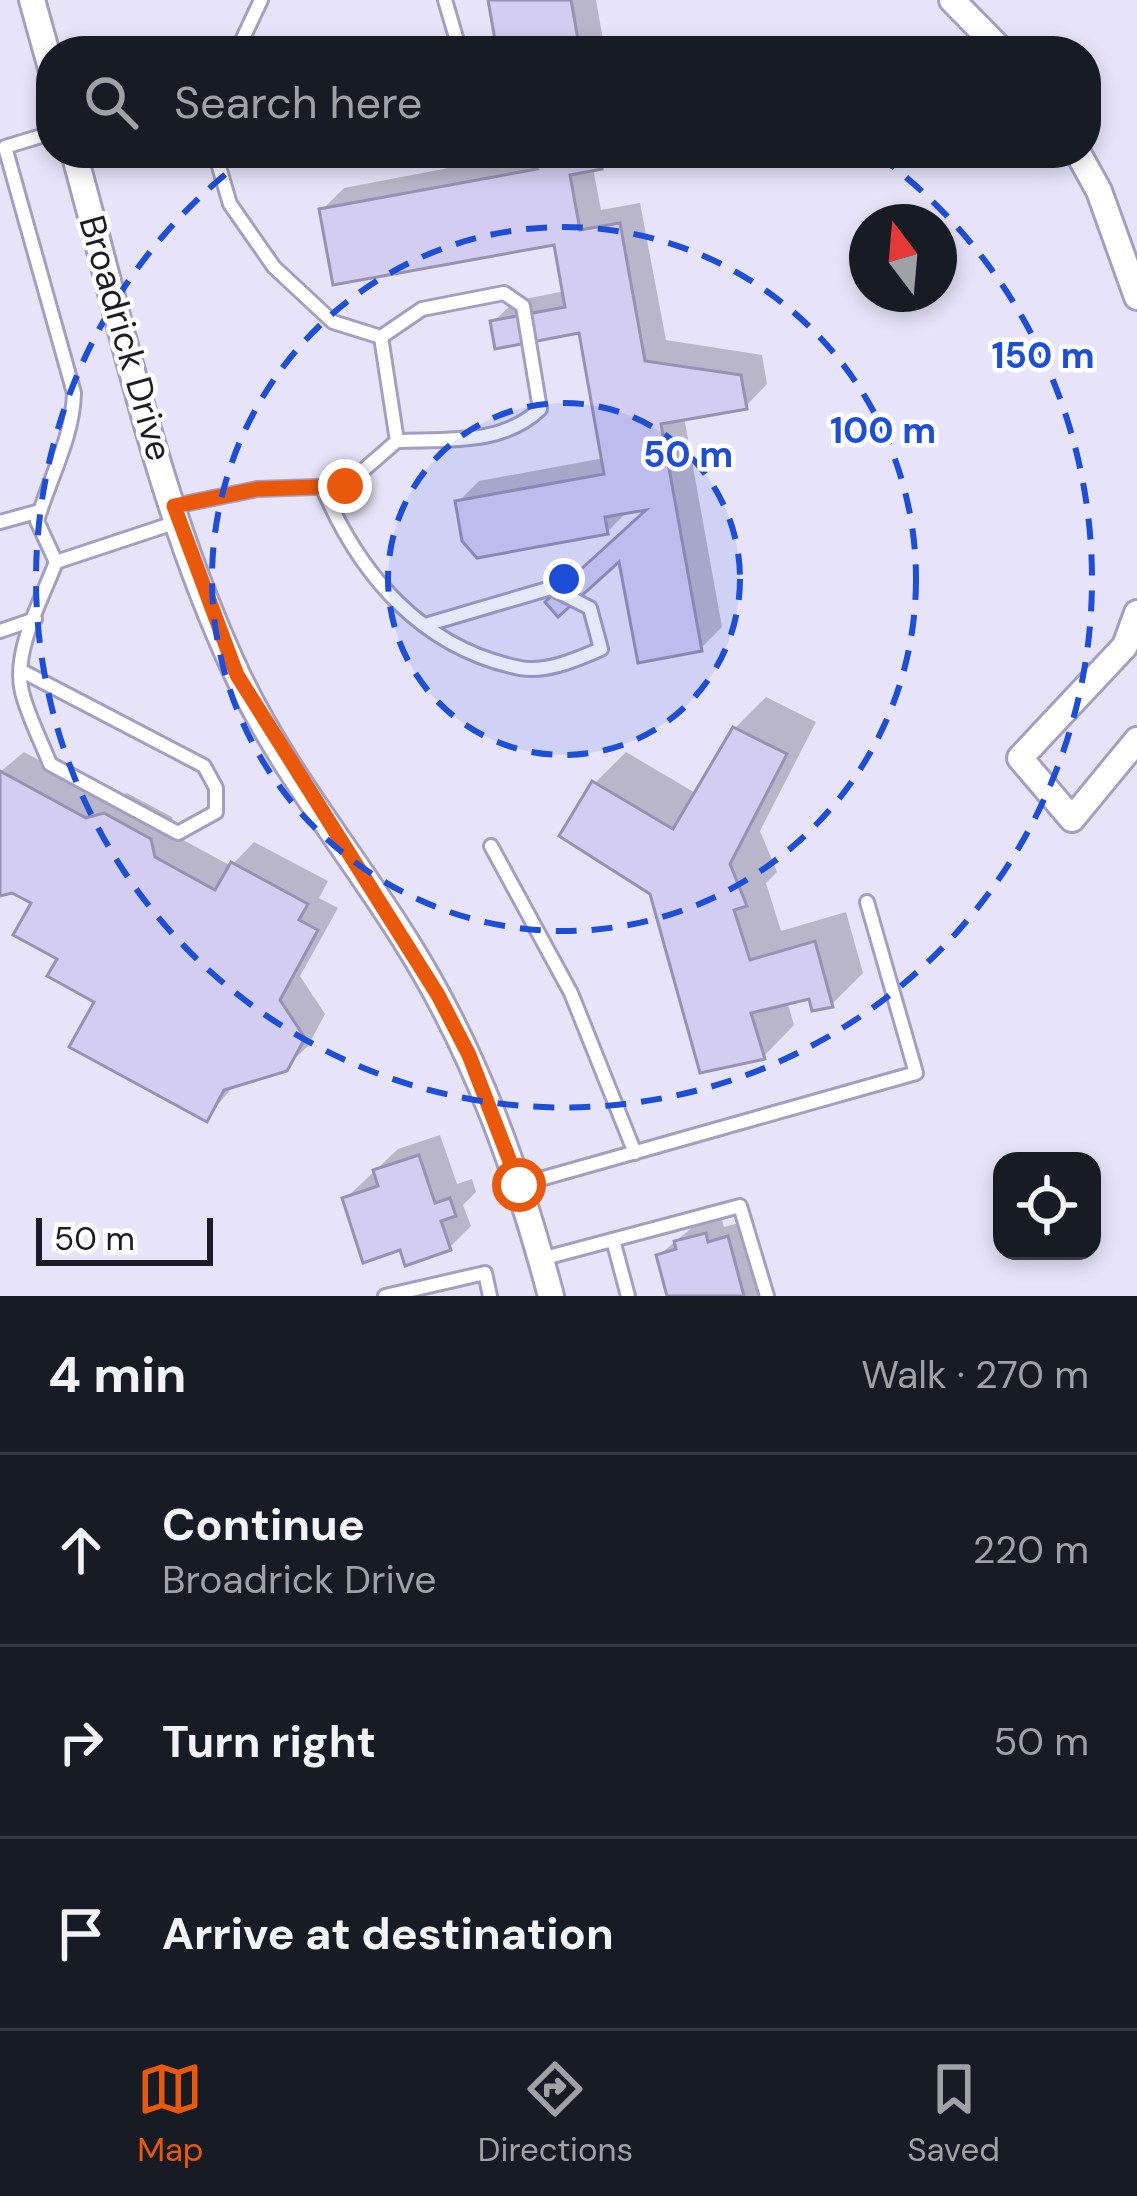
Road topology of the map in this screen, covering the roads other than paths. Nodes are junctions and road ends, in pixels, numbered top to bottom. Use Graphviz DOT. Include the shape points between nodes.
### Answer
graph roads {
  1 [pos="32,0"];
  2 [pos="261,0"];
  3 [pos="445,0"];
  4 [pos="952,0"];
  5 [pos="42,36"];
  6 [pos="244,36"];
  7 [pos="456,36"];
  8 [pos="987,36"];
  9 [pos="36,137"];
  10 [pos="3,147"];
  11 [pos="78,168"];
  12 [pos="219,168"];
  13 [pos="1086,168"];
  14 [pos="1137,297"];
  15 [pos="381,337"];
  16 [pos="397,441"];
  17 [pos="322,487"];
  18 [pos="40,511"];
  19 [pos="176,514"];
  20 [pos="0,522"];
  21 [pos="56,562"];
  22 [pos="1137,613"];
  23 [pos="35,619"];
  24 [pos="425,625"];
  25 [pos="0,631"];
  26 [pos="22,671"];
  27 [pos="1137,740"];
  28 [pos="490,846"];
  29 [pos="867,902"];
  30 [pos="635,1153"];
  31 [pos="519,1185"];
  32 [pos="613,1240"];
  33 [pos="541,1259"];
  34 [pos="385,1296"];
  35 [pos="490,1296"];
  36 [pos="551,1296"];
  37 [pos="628,1296"];
  38 [pos="767,1296"];
  1 -- 5 [label="street"];
  2 -- 6 [label="lane"];
  3 -- 7 [label="lane"];
  4 -- 8 [label="street"];
  9 -- 10 [label="lane"];
  10 -- 18 [label="lane" via="74,393 73,428"];
  11 -- 19 [label="street, Broadrick Drive"];
  12 -- 15 [label="lane" via="230,204 274,267 333,322"];
  13 -- 14 [label="street"];
  15 -- 16 [label="lane"];
  15 -- 16 [label="lane" via="422,309 504,292 523,306 540,409 520,429"];
  16 -- 17 [label="lane" via="345,486"];
  17 -- 19 [label="lane" via="257,489"];
  17 -- 24 [label="lane" via="346,544 389,600"];
  18 -- 20 [label="lane"];
  18 -- 21 [label="lane"];
  19 -- 21 [label="lane"];
  19 -- 31 [label="street, Broadrick Drive" via="237,675 438,995"];
  21 -- 23 [label="lane"];
  22 -- 27 [label="street" via="1125,646 1020,758 1072,819"];
  23 -- 25 [label="lane"];
  23 -- 26 [label="lane"];
  24 -- 24 [label="lane" via="523,669 602,649 590,608 550,588"];
  26 -- 26 [label="lane" via="20,688 50,764 178,833 216,812 204,766"];
  28 -- 30 [label="lane" via="571,993"];
  29 -- 30 [label="lane" via="916,1073"];
  30 -- 31 [label="lane"];
  31 -- 33 [label="street, Broadrick Drive"];
  32 -- 33 [label="lane"];
  32 -- 37 [label="lane"];
  32 -- 38 [label="lane" via="740,1206"];
  33 -- 36 [label="street, Broadrick Drive"];
  34 -- 35 [label="lane" via="484,1273"];
}
